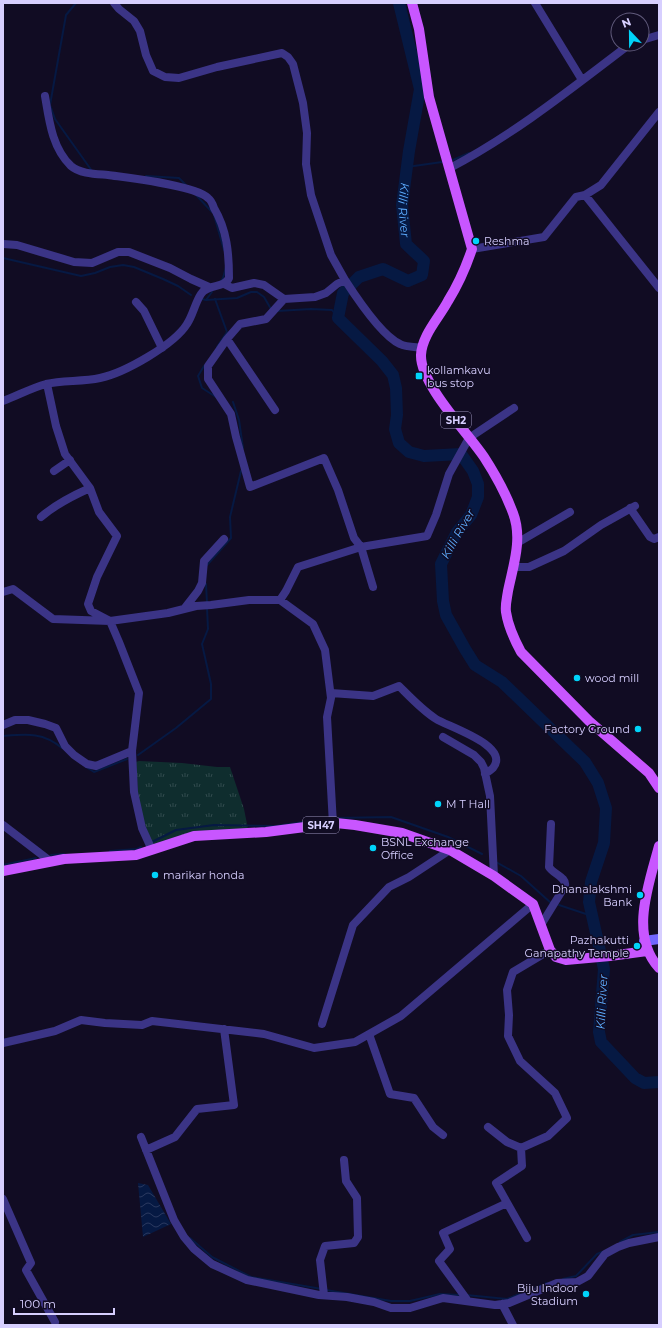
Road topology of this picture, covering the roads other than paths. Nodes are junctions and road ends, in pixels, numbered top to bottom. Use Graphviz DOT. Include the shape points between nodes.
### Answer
graph roads {
  1 [pos="114,3"];
  2 [pos="412,3"];
  3 [pos="535,3"];
  4 [pos="619,52"];
  5 [pos="582,80"];
  6 [pos="45,96"];
  7 [pos="659,112"];
  8 [pos="450,168"];
  9 [pos="585,195"];
  10 [pos="3,244"];
  11 [pos="472,249"];
  12 [pos="345,280"];
  13 [pos="224,284"];
  14 [pos="209,287"];
  15 [pos="659,288"];
  16 [pos="284,299"];
  17 [pos="136,302"];
  18 [pos="227,338"];
  19 [pos="162,348"];
  20 [pos="422,348"];
  21 [pos="47,384"];
  22 [pos="3,401"];
  23 [pos="514,408"];
  24 [pos="275,410"];
  25 [pos="469,438"];
  26 [pos="70,460"];
  27 [pos="54,471"];
  28 [pos="90,488"];
  29 [pos="570,512"];
  30 [pos="41,517"];
  31 [pos="659,537"];
  32 [pos="224,539"];
  33 [pos="517,543"];
  34 [pos="361,547"];
  35 [pos="513,567"];
  36 [pos="373,587"];
  37 [pos="3,592"];
  38 [pos="280,600"];
  39 [pos="184,609"];
  40 [pos="110,621"];
  41 [pos="331,693"];
  42 [pos="3,725"];
  43 [pos="443,737"];
  44 [pos="132,751"];
  45 [pos="485,774"];
  46 [pos="659,788"];
  47 [pos="333,824"];
  48 [pos="551,824"];
  49 [pos="3,825"];
  50 [pos="659,846"];
  51 [pos="152,850"];
  52 [pos="450,850"];
  53 [pos="50,861"];
  54 [pos="3,871"];
  55 [pos="494,876"];
  56 [pos="532,904"];
  57 [pos="541,925"];
  58 [pos="659,939"];
  59 [pos="646,946"];
  60 [pos="550,950"];
  61 [pos="659,968"];
  62 [pos="322,1024"];
  63 [pos="224,1030"];
  64 [pos="369,1034"];
  65 [pos="3,1042"];
  66 [pos="488,1127"];
  67 [pos="443,1134"];
  68 [pos="141,1138"];
  69 [pos="521,1148"];
  70 [pos="146,1150"];
  71 [pos="344,1160"];
  72 [pos="3,1198"];
  73 [pos="507,1203"];
  74 [pos="659,1237"];
  75 [pos="527,1238"];
  76 [pos="324,1296"];
  77 [pos="468,1301"];
  78 [pos="502,1304"];
  79 [pos="55,1322"];
  80 [pos="513,1325"];
  1 -- 12 [label="street" via="134,21 140,31 153,71 164,77 179,78 282,53 288,57 293,64 303,103 307,133 306,164 311,195 331,255"];
  2 -- 8 [label="main road" via="430,97"];
  3 -- 5 [label="street"];
  4 -- 5 [label="street"];
  5 -- 8 [label="street" via="514,130"];
  6 -- 13 [label="street" via="53,138 72,167 84,172 195,190 209,198 222,221 229,253 229,278"];
  7 -- 9 [label="street" via="602,184"];
  8 -- 11 [label="main road"];
  9 -- 11 [label="street" via="576,196 544,237"];
  9 -- 15 [label="street"];
  10 -- 14 [label="street" via="74,262 92,263 118,252 129,252"];
  11 -- 20 [label="main road" via="449,301 423,342"];
  12 -- 16 [label="street" via="315,297"];
  12 -- 20 [label="street" via="361,305 389,337 401,345"];
  13 -- 14 [label="street"];
  13 -- 16 [label="street" via="232,288 254,283 264,285"];
  14 -- 19 [label="street" via="202,293 188,324"];
  16 -- 18 [label="street" via="266,319 240,324"];
  17 -- 19 [label="street" via="144,311"];
  18 -- 24 [label="street"];
  18 -- 34 [label="street" via="208,366 208,379 231,414 250,487 324,458 354,538"];
  19 -- 21 [label="street" via="146,359 101,378"];
  20 -- 25 [label="main road, SH2" via="421,357 426,376"];
  21 -- 22 [label="street"];
  21 -- 26 [label="street" via="56,426 65,454"];
  23 -- 25 [label="street"];
  25 -- 33 [label="main road, SH2" via="484,457 506,495 514,515"];
  25 -- 34 [label="street" via="449,474 427,536"];
  26 -- 27 [label="street"];
  26 -- 28 [label="street"];
  28 -- 30 [label="street" via="59,503"];
  28 -- 40 [label="street" via="99,512 117,536 97,577 88,604 91,611"];
  29 -- 33 [label="street"];
  31 -- 35 [label="street" via="650,537 633,507 601,525 564,551 529,567"];
  32 -- 39 [label="street" via="204,561 202,583"];
  33 -- 35 [label="main road, SH2"];
  34 -- 36 [label="street"];
  34 -- 38 [label="street" via="298,567"];
  35 -- 46 [label="main road, SH2" via="506,611 521,652 589,721 649,773"];
  37 -- 40 [label="street" via="13,589 53,619"];
  38 -- 39 [label="street" via="249,600"];
  38 -- 41 [label="street" via="312,624 325,650"];
  39 -- 40 [label="street"];
  40 -- 44 [label="street" via="139,693"];
  41 -- 45 [label="street" via="373,696 399,686 436,719 490,746 496,760"];
  41 -- 47 [label="street" via="327,717"];
  42 -- 44 [label="street" via="15,720 28,720 56,728 65,746 86,764 96,766"];
  43 -- 45 [label="street" via="474,755 481,762"];
  44 -- 51 [label="street" via="134,792 142,828"];
  45 -- 55 [label="street" via="490,796"];
  47 -- 51 [label="main road, SH47" via="266,832 194,836"];
  47 -- 52 [label="main road, SH47" via="402,833"];
  48 -- 57 [label="street" via="549,867 566,883"];
  49 -- 53 [label="street"];
  50 -- 59 [label="main road" via="644,906"];
  51 -- 53 [label="main road, SH47" via="136,854"];
  52 -- 55 [label="main road, SH47"];
  52 -- 62 [label="street" via="389,887 353,925"];
  53 -- 54 [label="main road, SH47"];
  55 -- 56 [label="main road, SH47"];
  56 -- 57 [label="main road"];
  56 -- 64 [label="street" via="402,1016"];
  57 -- 60 [label="main road"];
  58 -- 59 [label="main road"];
  59 -- 60 [label="main road" via="610,956 566,960 556,957"];
  59 -- 61 [label="main road"];
  60 -- 69 [label="street" via="513,972 507,990 508,1036 520,1062 555,1093 567,1118 548,1136"];
  63 -- 64 [label="street" via="264,1034 314,1048 355,1042"];
  63 -- 65 [label="street" via="152,1021 142,1025 81,1020 55,1031"];
  63 -- 70 [label="street" via="234,1105 197,1109 175,1137"];
  64 -- 67 [label="street" via="390,1094 414,1098 433,1128"];
  66 -- 69 [label="street" via="507,1142"];
  68 -- 70 [label="street"];
  69 -- 73 [label="street" via="522,1166 496,1183"];
  70 -- 76 [label="street" via="174,1220 194,1249 212,1264 247,1280"];
  71 -- 76 [label="street" via="346,1181 357,1198 358,1237 354,1243 325,1246 320,1260"];
  72 -- 79 [label="street" via="31,1263 26,1270"];
  73 -- 75 [label="street"];
  73 -- 77 [label="street" via="443,1233 450,1249 439,1261"];
  74 -- 78 [label="street" via="629,1243 605,1254 588,1276 577,1282 557,1283"];
  76 -- 77 [label="street" via="353,1298 391,1308 410,1308 443,1298"];
  77 -- 78 [label="street"];
  78 -- 80 [label="street"];
}
